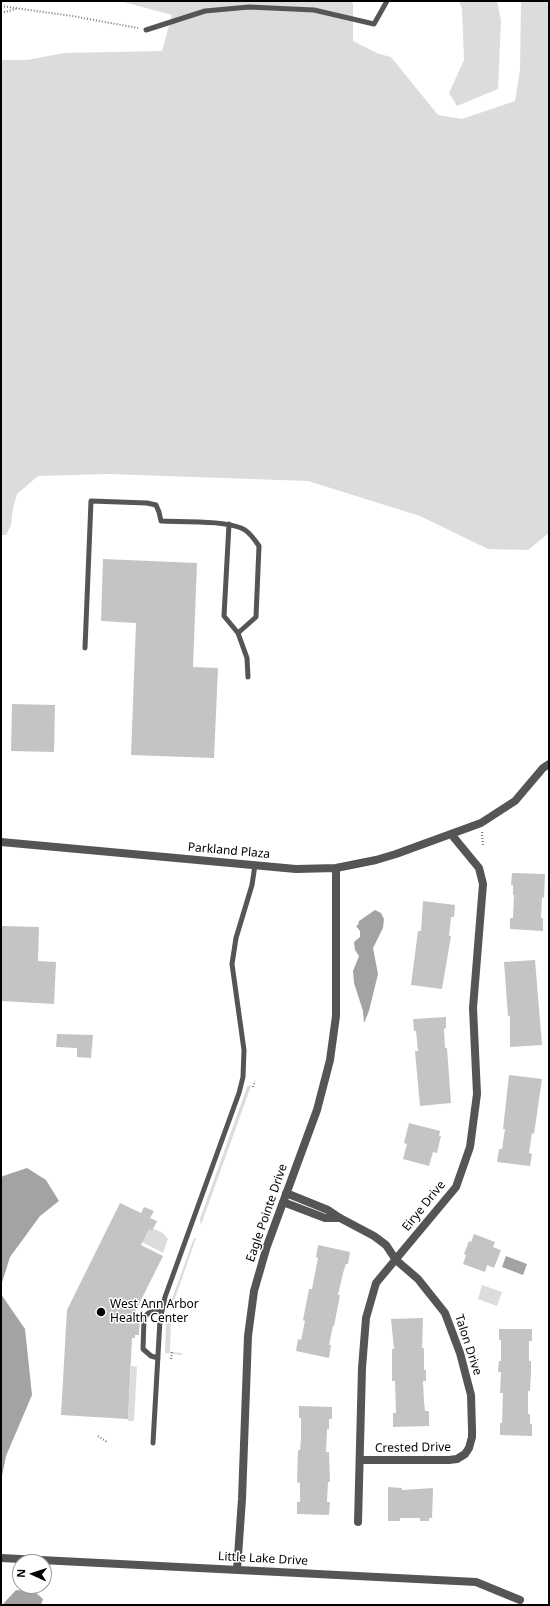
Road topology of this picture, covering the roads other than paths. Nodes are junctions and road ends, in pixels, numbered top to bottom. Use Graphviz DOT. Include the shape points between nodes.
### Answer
graph roads {
  1 [pos="387,1"];
  2 [pos="146,30"];
  3 [pos="229,524"];
  4 [pos="238,633"];
  5 [pos="85,648"];
  6 [pos="248,677"];
  7 [pos="549,764"];
  8 [pos="451,834"];
  9 [pos="1,842"];
  10 [pos="255,865"];
  11 [pos="336,868"];
  12 [pos="286,1193"];
  13 [pos="283,1202"];
  14 [pos="340,1218"];
  15 [pos="396,1260"];
  16 [pos="162,1311"];
  17 [pos="158,1358"];
  18 [pos="152,1443"];
  19 [pos="465,1454"];
  20 [pos="360,1460"];
  21 [pos="358,1522"];
  22 [pos="1,1558"];
  23 [pos="237,1570"];
  24 [pos="520,1600"];
  1 -- 2 [label="lane" via="374,24 314,10 249,7 205,11"];
  3 -- 4 [label="lane" via="224,616"];
  3 -- 4 [label="lane" via="244,529 254,537 259,546 256,617"];
  3 -- 5 [label="lane" via="161,521 156,505 90,501"];
  4 -- 6 [label="lane" via="247,658"];
  7 -- 8 [label="street, Parkland Plaza" via="515,801 481,823"];
  8 -- 11 [label="street, Parkland Plaza" via="376,860"];
  8 -- 15 [label="street, Eirye Drive" via="479,868 483,884 473,1008 477,1094 470,1147 456,1187"];
  9 -- 10 [label="street, Parkland Plaza"];
  10 -- 11 [label="street, Parkland Plaza" via="296,869"];
  10 -- 16 [label="lane" via="232,964 243,1031 243,1076"];
  11 -- 12 [label="street, Eagle Pointe Drive" via="336,1016 330,1060 317,1110"];
  12 -- 13 [label="street, Eagle Pointe Drive"];
  12 -- 14 [label="street, Talon Drive" via="328,1210"];
  13 -- 14 [label="street, Talon Drive" via="325,1218"];
  13 -- 23 [label="street, Eagle Pointe Drive" via="266,1246 254,1291 248,1336"];
  14 -- 15 [label="street, Talon Drive" via="386,1244"];
  15 -- 19 [label="street, Talon Drive" via="418,1278 445,1313 460,1353 471,1396 472,1437"];
  15 -- 20 [label="street, Eirye Drive" via="376,1284 366,1318"];
  16 -- 17 [label="lane"];
  16 -- 17 [label="lane" via="150,1312 144,1319 143,1349"];
  17 -- 18 [label="lane"];
  19 -- 20 [label="street, Crested Drive" via="458,1459 449,1460"];
  20 -- 21 [label="street, Eirye Drive"];
  22 -- 23 [label="street, Little Lake Drive"];
  23 -- 24 [label="street, Little Lake Drive" via="476,1582"];
}
